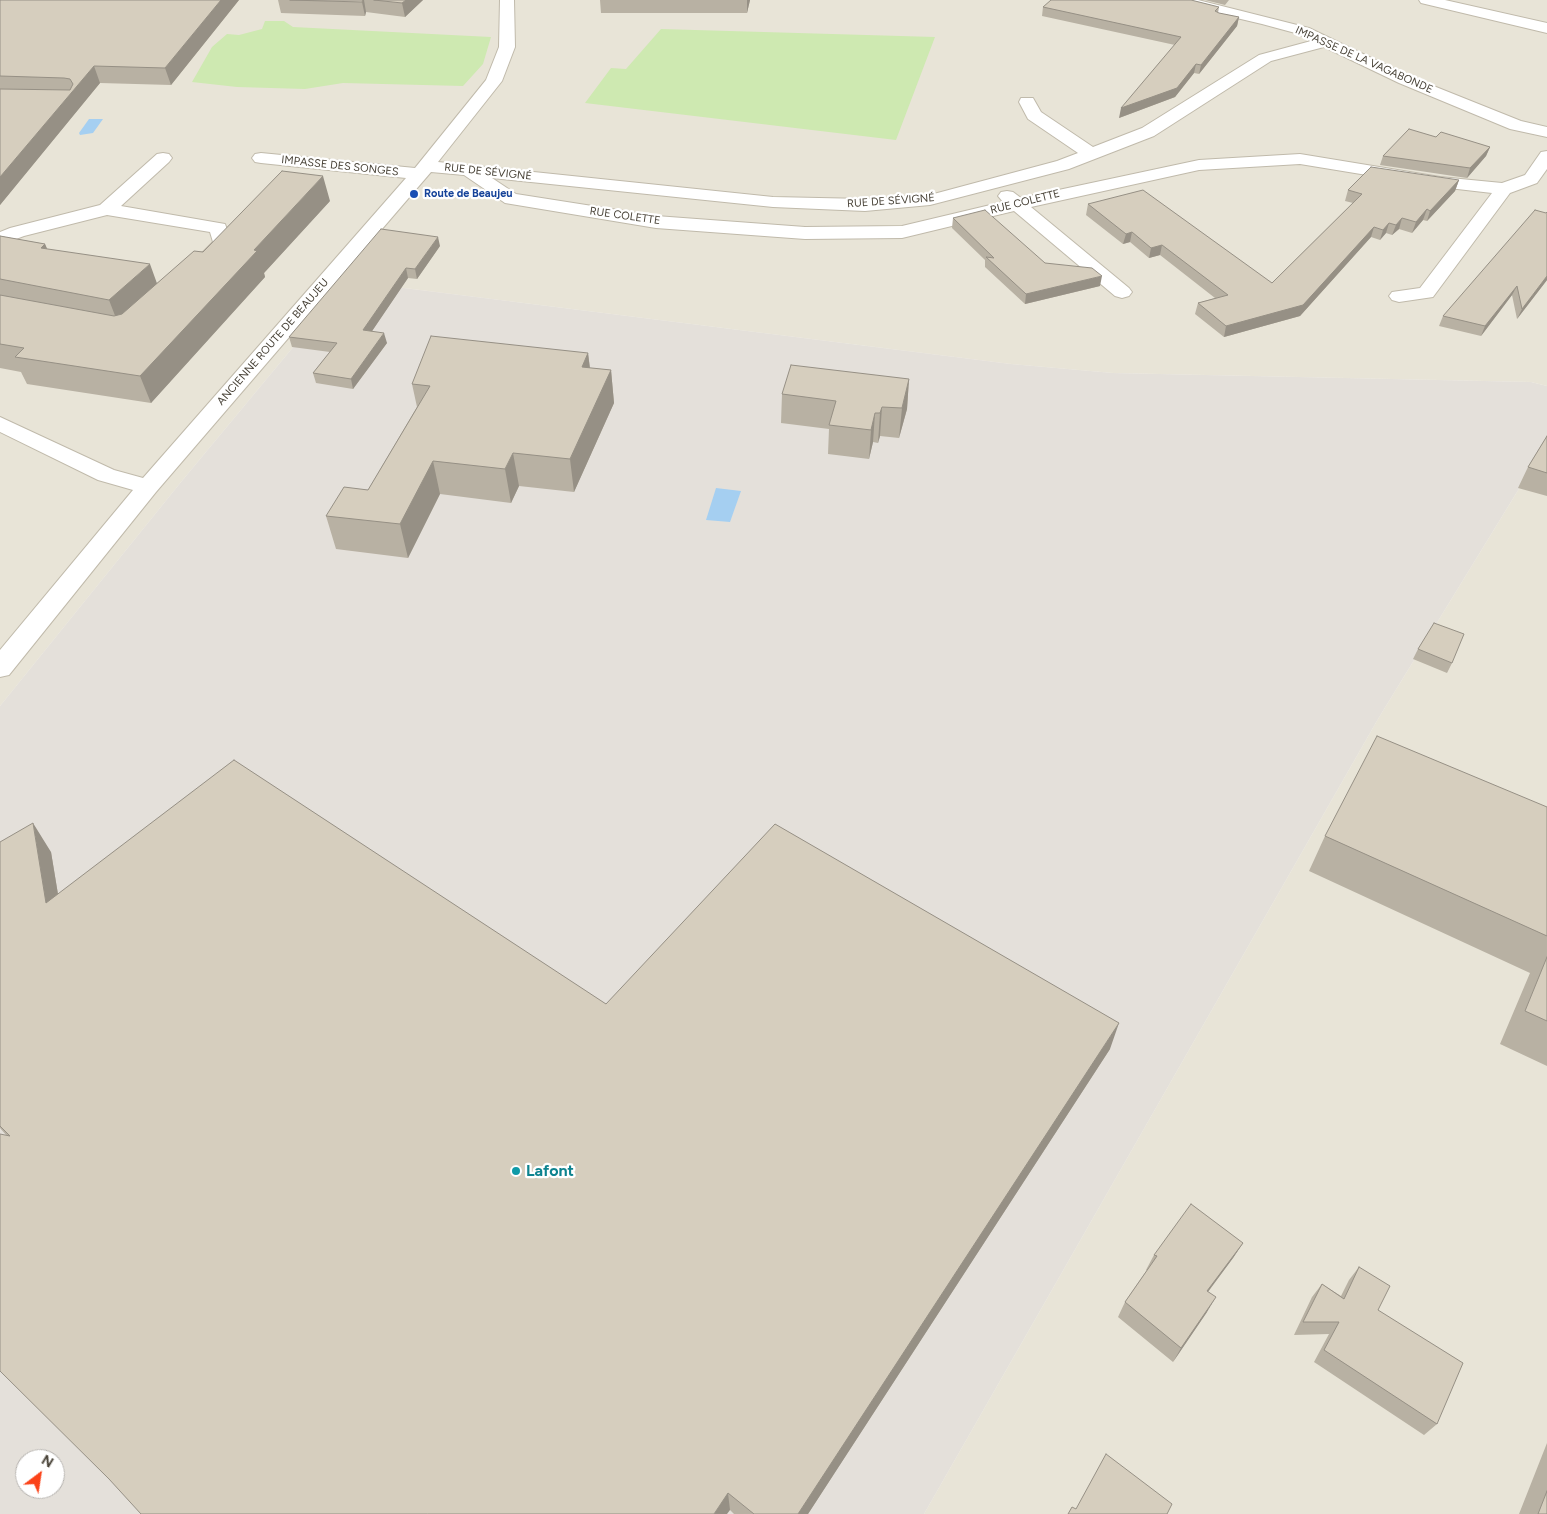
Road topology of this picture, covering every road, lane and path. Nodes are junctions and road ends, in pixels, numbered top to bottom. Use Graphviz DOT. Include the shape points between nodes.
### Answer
graph roads {
  1 [pos="507,0"];
  2 [pos="1178,0"];
  3 [pos="1426,0"];
  4 [pos="1547,28"];
  5 [pos="1324,42"];
  6 [pos="1028,102"];
  7 [pos="1547,132"];
  8 [pos="1090,154"];
  9 [pos="1547,156"];
  10 [pos="163,158"];
  11 [pos="261,158"];
  12 [pos="422,170"];
  13 [pos="468,170"];
  14 [pos="993,184"];
  15 [pos="1504,189"];
  16 [pos="1017,204"];
  17 [pos="107,209"];
  18 [pos="0,239"];
  19 [pos="188,276"];
  20 [pos="1122,292"];
  21 [pos="1399,296"];
  22 [pos="0,424"];
  23 [pos="148,487"];
  24 [pos="0,668"];
  1 -- 12 [label="street, ANCIENNE ROUTE DE BEAUJEU" via="507,47 494,81"];
  2 -- 5 [label="street, IMPASSE DE LA VAGABONDE" via="1266,20"];
  3 -- 4 [label="street"];
  5 -- 7 [label="street, IMPASSE DE LA VAGABONDE" via="1405,80 1516,125"];
  5 -- 8 [label="street, RUE DE SÉVIGNÉ" via="1265,58 1148,132"];
  6 -- 8 [label="street" via="1034,115"];
  8 -- 14 [label="street, RUE DE SÉVIGNÉ" via="1063,165"];
  9 -- 15 [label="street, RUE COLETTE" via="1531,179"];
  10 -- 17 [label="street"];
  11 -- 12 [label="street, IMPASSE DES SONGES"];
  12 -- 13 [label="street, RUE DE SÉVIGNÉ"];
  12 -- 23 [label="street, ANCIENNE ROUTE DE BEAUJEU"];
  13 -- 14 [label="street, RUE DE SÉVIGNÉ" via="773,202 864,205 930,200"];
  13 -- 16 [label="street, RUE COLETTE" via="510,199 656,222 805,234 902,232"];
  14 -- 16 [label="street"];
  15 -- 16 [label="street, RUE COLETTE" via="1300,159 1199,165"];
  15 -- 21 [label="street" via="1426,293"];
  16 -- 20 [label="street"];
  17 -- 18 [label="street"];
  17 -- 19 [label="street" via="218,228 223,243"];
  22 -- 23 [label="street" via="106,475"];
  23 -- 24 [label="street, ANCIENNE ROUTE DE BEAUJEU"];
}
